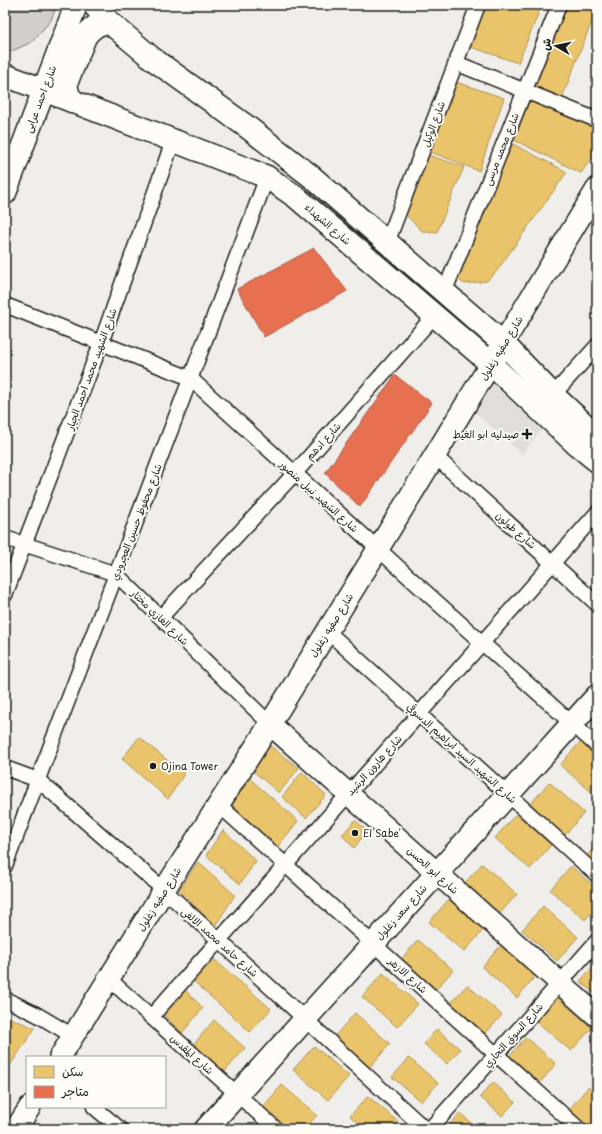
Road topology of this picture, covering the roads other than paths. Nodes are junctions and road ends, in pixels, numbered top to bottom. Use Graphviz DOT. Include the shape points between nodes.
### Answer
graph roads {
  1 [pos="76,5"];
  2 [pos="94,5"];
  3 [pos="478,5"];
  4 [pos="558,5"];
  5 [pos="109,22"];
  6 [pos="456,63"];
  7 [pos="5,75"];
  8 [pos="43,90"];
  9 [pos="524,90"];
  10 [pos="76,103"];
  11 [pos="597,120"];
  12 [pos="173,141"];
  13 [pos="267,177"];
  14 [pos="597,189"];
  15 [pos="5,193"];
  16 [pos="387,243"];
  17 [pos="444,293"];
  18 [pos="5,305"];
  19 [pos="434,316"];
  20 [pos="101,343"];
  21 [pos="504,344"];
  22 [pos="597,346"];
  23 [pos="491,364"];
  24 [pos="190,378"];
  25 [pos="553,395"];
  26 [pos="597,436"];
  27 [pos="435,456"];
  28 [pos="597,461"];
  29 [pos="295,473"];
  30 [pos="597,513"];
  31 [pos="5,538"];
  32 [pos="25,544"];
  33 [pos="378,550"];
  34 [pos="553,564"];
  35 [pos="116,574"];
  36 [pos="5,595"];
  37 [pos="597,604"];
  38 [pos="161,617"];
  39 [pos="327,631"];
  40 [pos="483,643"];
  41 [pos="597,696"];
  42 [pos="419,714"];
  43 [pos="572,723"];
  44 [pos="270,724"];
  45 [pos="597,746"];
  46 [pos="5,768"];
  47 [pos="38,780"];
  48 [pos="349,794"];
  49 [pos="508,794"];
  50 [pos="219,805"];
  51 [pos="286,865"];
  52 [pos="5,866"];
  53 [pos="437,873"];
  54 [pos="597,875"];
  55 [pos="164,890"];
  56 [pos="219,941"];
  57 [pos="597,941"];
  58 [pos="373,944"];
  59 [pos="109,978"];
  60 [pos="560,983"];
  61 [pos="5,1000"];
  62 [pos="597,1016"];
  63 [pos="151,1017"];
  64 [pos="305,1019"];
  65 [pos="73,1036"];
  66 [pos="496,1054"];
  67 [pos="61,1056"];
  68 [pos="237,1094"];
  69 [pos="29,1108"];
  70 [pos="95,1108"];
  71 [pos="16,1129"];
  72 [pos="120,1129"];
  73 [pos="206,1129"];
  74 [pos="276,1129"];
  75 [pos="425,1129"];
  76 [pos="430,1129"];
  77 [pos="579,1129"];
  1 -- 8 [label="main road, شارع احمد عرابى"];
  2 -- 5 [label="main road"];
  3 -- 6 [label="street, شارع الوكيل"];
  4 -- 9 [label="street, شارع محمد مرسى"];
  5 -- 10 [label="main road" via="101,23 89,31 67,81 68,93"];
  5 -- 16 [label="main road" via="312,177"];
  6 -- 9 [label="street"];
  6 -- 16 [label="street, شارع الوكيل"];
  7 -- 8 [label="main road, شارع الشهداء"];
  8 -- 10 [label="main road, شارع الشهداء"];
  8 -- 15 [label="main road, شارع احمد عرابى"];
  9 -- 11 [label="street"];
  9 -- 17 [label="street, شارع محمد مرسى"];
  10 -- 12 [label="main road, شارع الشهداء"];
  12 -- 13 [label="main road, شارع الشهداء"];
  12 -- 20 [label="street, شارع الشهيد محمد احمد الجيار"];
  13 -- 19 [label="main road, شارع الشهداء" via="296,196"];
  13 -- 24 [label="street, شارع محفوظ حسين العجرودي"];
  14 -- 21 [label="street, شارع صفيه زغلول"];
  16 -- 17 [label="main road"];
  17 -- 21 [label="main road"];
  18 -- 20 [label="street, شارع الشهيد نبيل منصور"];
  19 -- 23 [label="main road, شارع الشهداء"];
  19 -- 29 [label="street, شارع ادهم"];
  20 -- 24 [label="street, شارع الشهيد نبيل منصور"];
  20 -- 32 [label="street, شارع الشهيد محمد احمد الجيار"];
  21 -- 23 [label="street, شارع صفيه زغلول"];
  21 -- 25 [label="main road"];
  22 -- 25 [label="street"];
  23 -- 27 [label="street, شارع صفيه زغلول"];
  23 -- 28 [label="main road, شارع الشهداء"];
  24 -- 29 [label="street, شارع الشهيد نبيل منصور"];
  24 -- 35 [label="street, شارع محفوظ حسين العجرودي"];
  25 -- 26 [label="main road"];
  27 -- 33 [label="street, شارع صفيه زغلول"];
  27 -- 34 [label="street, شارع طولون"];
  29 -- 33 [label="street, شارع الشهيد نبيل منصور"];
  29 -- 38 [label="street, شارع ادهم"];
  30 -- 34 [label="street, شارع هارون الرشيد"];
  31 -- 32 [label="street, شارع الغازي مختار"];
  32 -- 35 [label="street, شارع الغازي مختار"];
  32 -- 36 [label="street, شارع الشهيد محمد احمد الجيار"];
  33 -- 39 [label="street, شارع صفيه زغلول"];
  33 -- 40 [label="street, شارع الشهيد نبيل منصور"];
  34 -- 37 [label="street, شارع طولون"];
  34 -- 40 [label="street, شارع هارون الرشيد"];
  35 -- 38 [label="street, شارع الغازي مختار"];
  35 -- 47 [label="street, شارع محفوظ حسين العجرودي"];
  38 -- 44 [label="street, شارع الغازي مختار"];
  39 -- 42 [label="street, شارع الشهيد السيد ابراهيم الدسوقي"];
  39 -- 44 [label="street, شارع صفيه زغلول"];
  40 -- 42 [label="street, شارع هارون الرشيد"];
  40 -- 43 [label="street, شارع الشهيد نبيل منصور"];
  41 -- 43 [label="main road, شارع سعد زغلول"];
  42 -- 48 [label="street, شارع هارون الرشيد"];
  42 -- 49 [label="street, شارع الشهيد السيد ابراهيم الدسوقي"];
  43 -- 45 [label="street, شارع الشهيد نبيل منصور"];
  43 -- 49 [label="main road, شارع سعد زغلول"];
  44 -- 48 [label="street, شارع ابو الحسن"];
  44 -- 50 [label="street, شارع صفيه زغلول"];
  46 -- 47 [label="street, شارع حامد محمد الالفى"];
  47 -- 52 [label="street, شارع محفوظ حسين العجرودي"];
  47 -- 55 [label="street, شارع حامد محمد الالفى"];
  48 -- 51 [label="street, شارع هارون الرشيد"];
  48 -- 53 [label="street, شارع ابو الحسن"];
  49 -- 53 [label="main road, شارع سعد زغلول"];
  49 -- 54 [label="street, شارع الشهيد السيد ابراهيم الدسوقي"];
  50 -- 51 [label="street, شارع الازهر"];
  50 -- 55 [label="street, شارع صفيه زغلول"];
  51 -- 56 [label="street, شارع هارون الرشيد"];
  51 -- 58 [label="street, شارع الازهر"];
  53 -- 58 [label="main road, شارع سعد زغلول"];
  53 -- 60 [label="street, شارع ابو الحسن"];
  55 -- 56 [label="street, شارع حامد محمد الالفى"];
  55 -- 59 [label="street, شارع صفيه زغلول"];
  56 -- 63 [label="street, شارع هارون الرشيد"];
  56 -- 64 [label="street, شارع حامد محمد الالفى"];
  57 -- 60 [label="street, شارع السوق التجاري"];
  58 -- 64 [label="main road, شارع سعد زغلول"];
  58 -- 66 [label="street, شارع الازهر"];
  59 -- 63 [label="street, شارع المقدس"];
  59 -- 65 [label="street, شارع صفيه زغلول"];
  60 -- 62 [label="street, شارع ابو الحسن"];
  60 -- 66 [label="street, شارع السوق التجاري"];
  61 -- 65 [label="street" via="36,1014"];
  63 -- 68 [label="street, شارع المقدس"];
  64 -- 68 [label="main road, شارع سعد زغلول"];
  64 -- 75 [label="street, شارع حامد محمد الالفى"];
  65 -- 67 [label="street, شارع صفيه زغلول"];
  66 -- 76 [label="street, شارع السوق التجاري"];
  66 -- 77 [label="street, شارع الازهر"];
  68 -- 73 [label="main road, شارع سعد زغلول"];
  68 -- 74 [label="street, شارع المقدس"];
  69 -- 71 [label="street"];
  70 -- 72 [label="street"];
}
